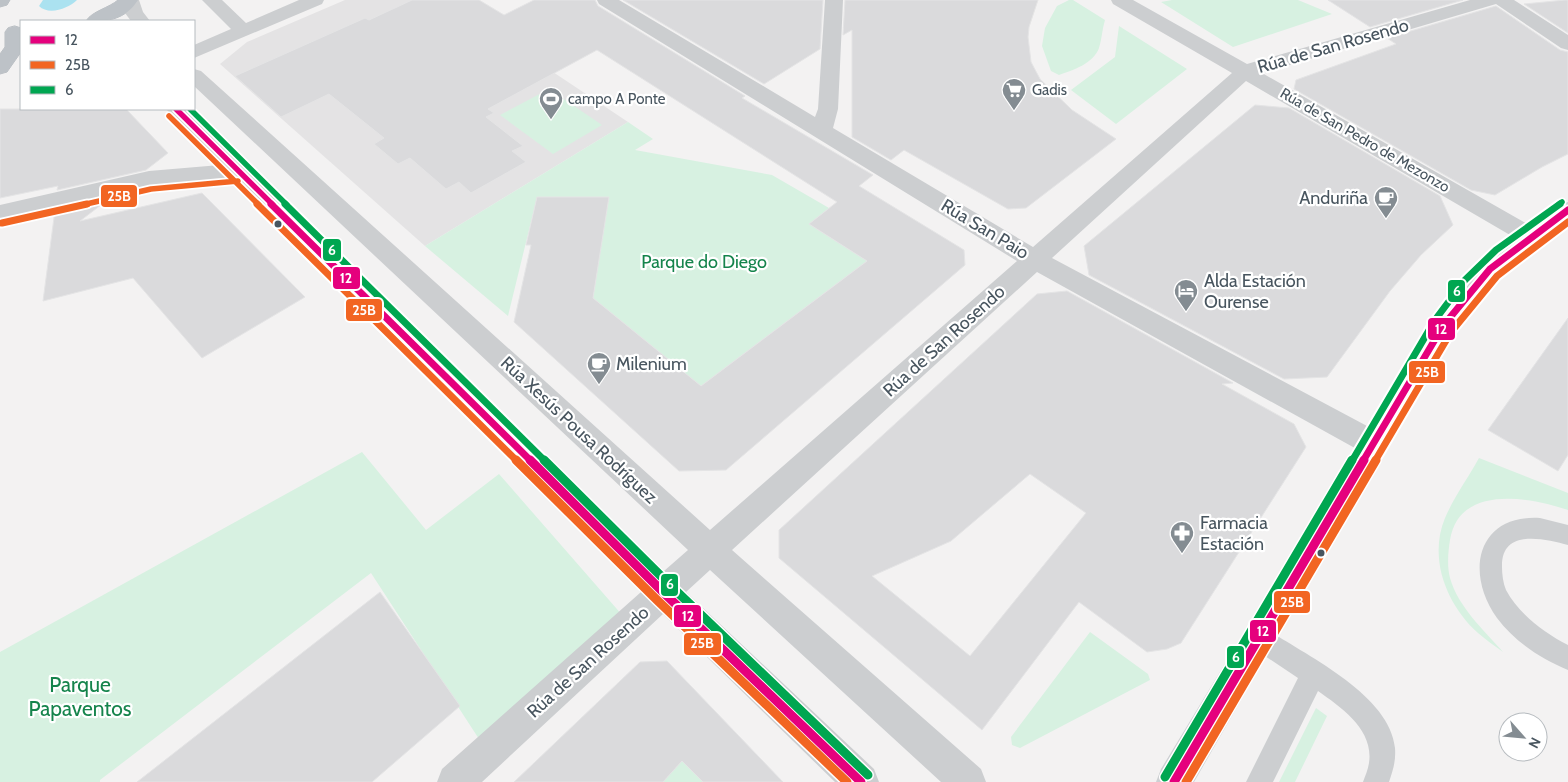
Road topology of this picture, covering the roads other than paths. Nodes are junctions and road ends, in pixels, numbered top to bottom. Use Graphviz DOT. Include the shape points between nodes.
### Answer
graph roads {
  1 [pos="130,0"];
  2 [pos="211,0"];
  3 [pos="315,0"];
  4 [pos="606,0"];
  5 [pos="834,0"];
  6 [pos="1120,0"];
  7 [pos="1490,0"];
  8 [pos="1502,0"];
  9 [pos="97,20"];
  10 [pos="140,20"];
  11 [pos="12,30"];
  12 [pos="243,30"];
  13 [pos="1568,44"];
  14 [pos="195,52"];
  15 [pos="0,68"];
  16 [pos="20,69"];
  17 [pos="1246,71"];
  18 [pos="195,76"];
  19 [pos="0,87"];
  20 [pos="177,110"];
  21 [pos="821,130"];
  22 [pos="237,171"];
  23 [pos="1568,210"];
  24 [pos="0,213"];
  25 [pos="1530,236"];
  26 [pos="1035,260"];
  27 [pos="1372,443"];
  28 [pos="1568,535"];
  29 [pos="710,550"];
  30 [pos="664,593"];
  31 [pos="1259,638"];
  32 [pos="1568,658"];
  33 [pos="1314,674"];
  34 [pos="455,782"];
  35 [pos="861,782"];
  36 [pos="968,782"];
  37 [pos="1174,782"];
  38 [pos="1259,782"];
  39 [pos="1376,782"];
  1 -- 9 [label="highway"];
  1 -- 10 [label="street" via="134,14"];
  2 -- 12 [label="street"];
  3 -- 12 [label="street"];
  4 -- 21 [label="street, Rúa San Paio"];
  5 -- 21 [label="street" via="828,109"];
  6 -- 17 [label="street, Rúa de San Pedro de Mezonzo"];
  7 -- 17 [label="street, Rúa de San Rosendo"];
  8 -- 13 [label="street"];
  11 -- 15 [label="highway" via="15,47"];
  12 -- 14 [label="street"];
  16 -- 19 [label="highway"];
  17 -- 25 [label="street, Rúa de San Pedro de Mezonzo"];
  17 -- 26 [label="street, Rúa de San Rosendo"];
  18 -- 29 [label="street, Rúa Xesús Pousa Rodríguez"];
  20 -- 22 [label="street"];
  21 -- 26 [label="street, Rúa San Paio"];
  22 -- 24 [label="street" via="149,179"];
  22 -- 30 [label="street"];
  23 -- 25 [label="main road"];
  25 -- 27 [label="main road" via="1489,270 1463,299"];
  26 -- 27 [label="street, Rúa San Paio"];
  26 -- 29 [label="street, Rúa de San Rosendo"];
  27 -- 31 [label="main road"];
  28 -- 32 [label="lane" via="1539,529 1523,529 1506,535 1494,547 1489,564 1492,585 1504,607 1525,631 1551,651"];
  29 -- 30 [label="street, Rúa de San Rosendo"];
  29 -- 36 [label="street, Rúa Xesús Pousa Rodríguez"];
  30 -- 34 [label="street, Rúa de San Rosendo"];
  30 -- 35 [label="street"];
  31 -- 33 [label="lane"];
  31 -- 37 [label="main road"];
  33 -- 38 [label="lane"];
  33 -- 39 [label="lane" via="1359,706 1377,730 1382,760"];
}
